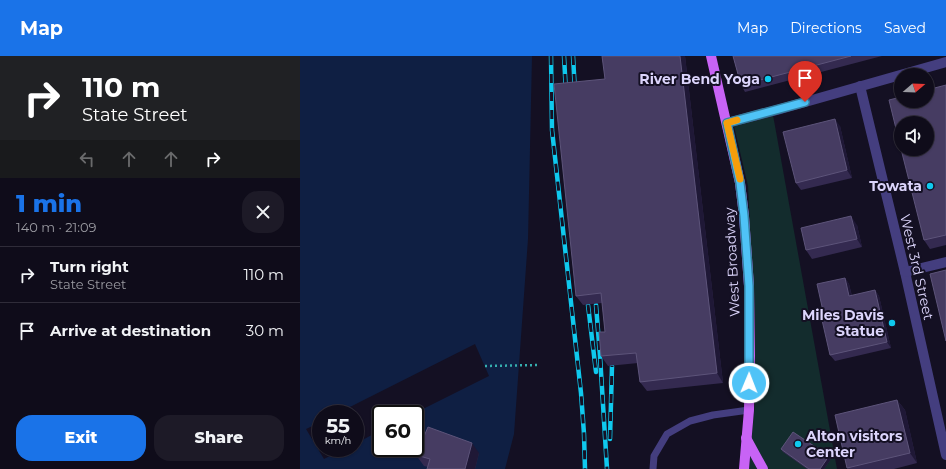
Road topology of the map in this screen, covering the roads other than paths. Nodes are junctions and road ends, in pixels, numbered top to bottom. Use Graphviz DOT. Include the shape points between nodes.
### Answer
graph roads {
  1 [pos="711,56"];
  2 [pos="946,62"];
  3 [pos="860,86"];
  4 [pos="727,123"];
  5 [pos="946,262"];
  6 [pos="905,272"];
  7 [pos="749,410"];
  8 [pos="746,438"];
  9 [pos="946,455"];
  10 [pos="653,469"];
  11 [pos="744,469"];
  12 [pos="763,469"];
  1 -- 4 [label="main road, West Broadway"];
  2 -- 3 [label="street"];
  3 -- 4 [label="street"];
  3 -- 6 [label="street, West 3rd Street"];
  4 -- 7 [label="main road, West Broadway" via="740,183 749,286"];
  5 -- 6 [label="street"];
  6 -- 9 [label="street, West 3rd Street"];
  7 -- 8 [label="main road, West Broadway"];
  7 -- 10 [label="lane" via="690,421 667,434 654,456"];
  8 -- 11 [label="main road, West Broadway"];
  8 -- 12 [label="main road"];
}
